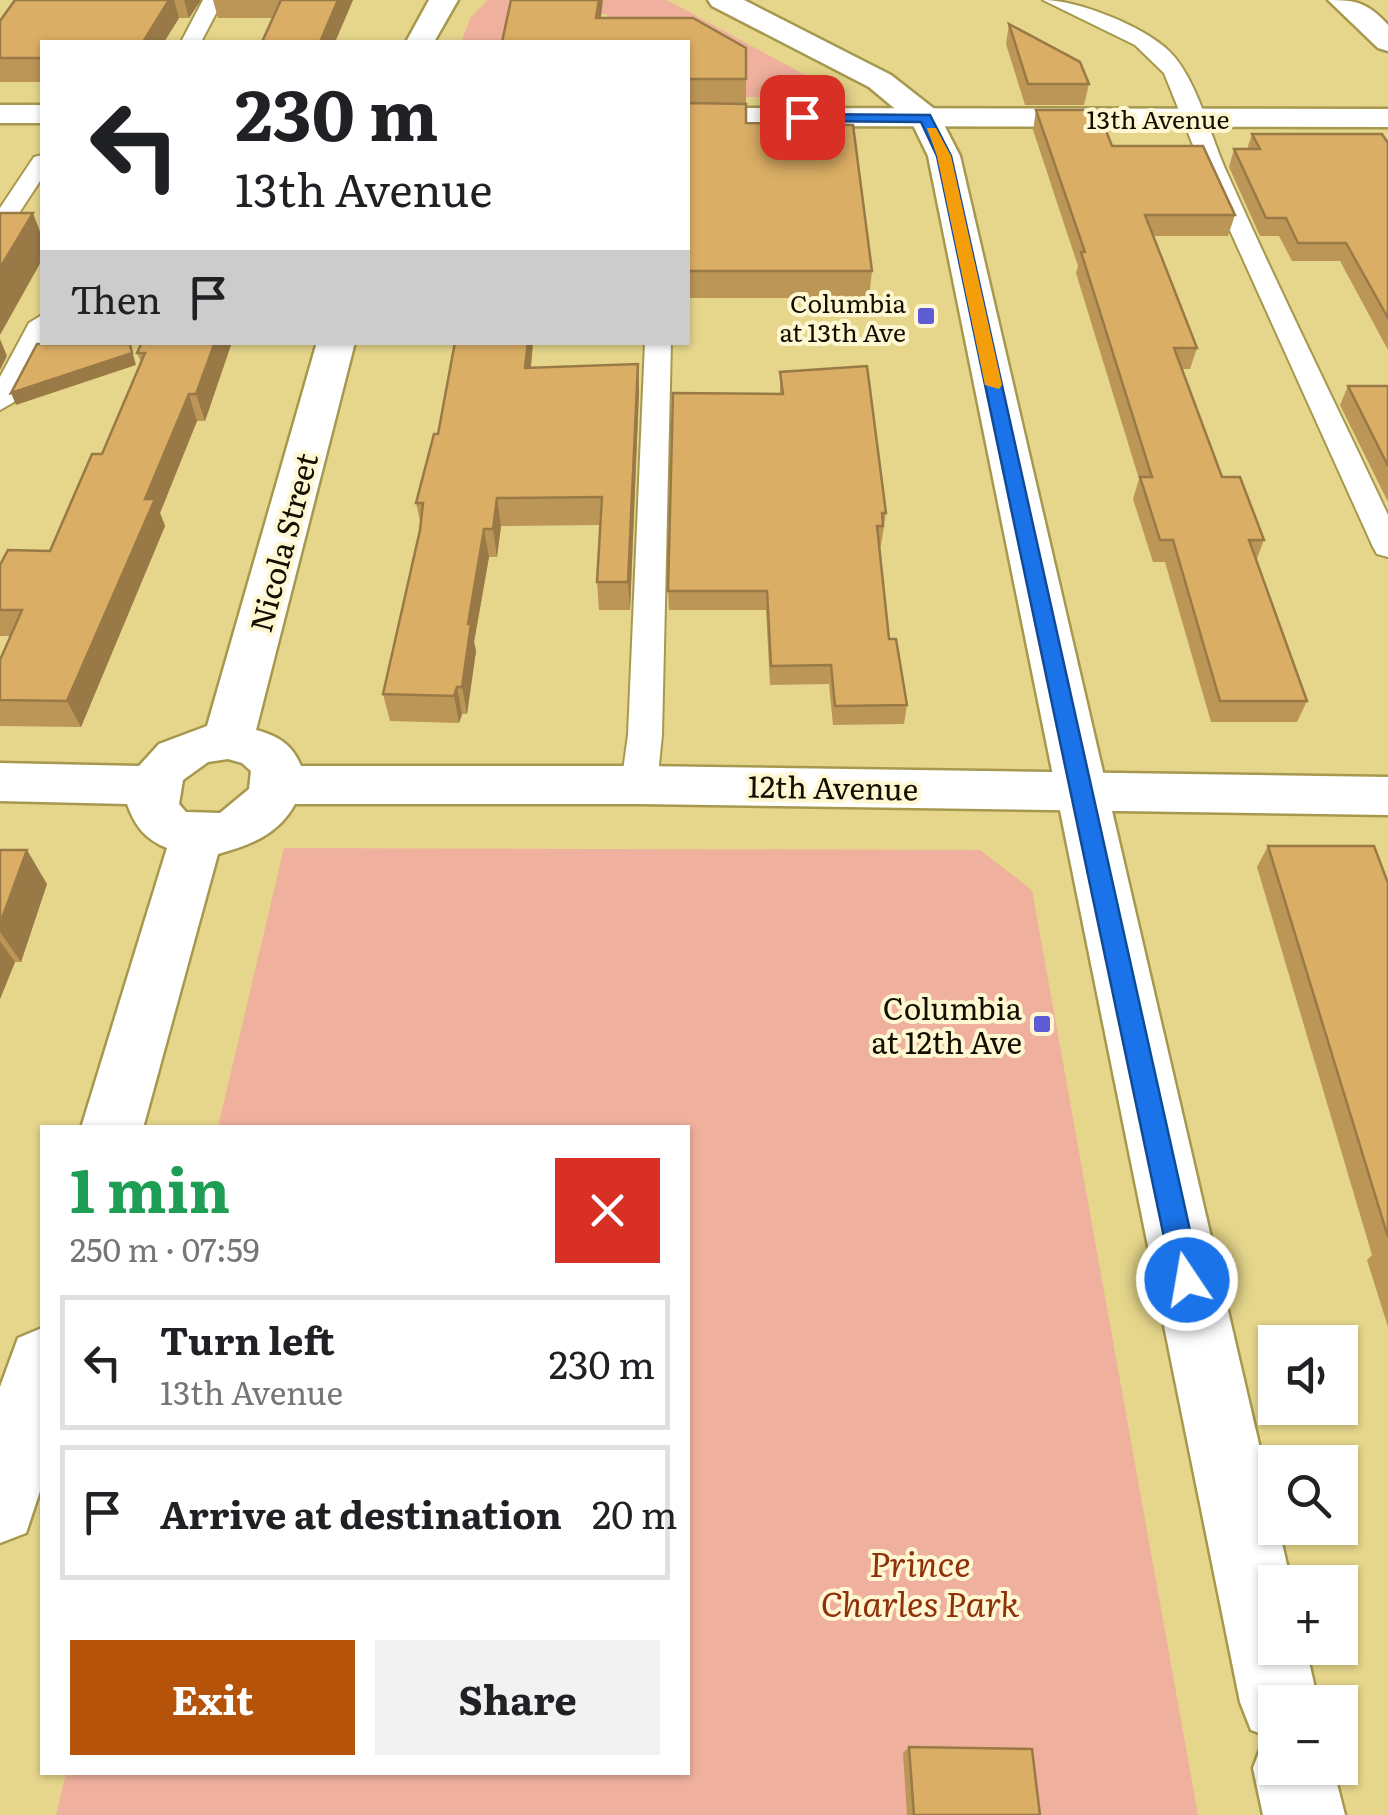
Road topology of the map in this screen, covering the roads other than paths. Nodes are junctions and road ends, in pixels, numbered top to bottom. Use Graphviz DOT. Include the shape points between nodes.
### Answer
graph roads {
  1 [pos="213,0"];
  2 [pos="444,0"];
  3 [pos="722,0"];
  4 [pos="1052,0"];
  5 [pos="1342,0"];
  6 [pos="192,40"];
  7 [pos="421,40"];
  8 [pos="1388,42"];
  9 [pos="0,114"];
  10 [pos="40,114"];
  11 [pos="690,116"];
  12 [pos="926,118"];
  13 [pos="1194,118"];
  14 [pos="1388,118"];
  15 [pos="40,165"];
  16 [pos="0,224"];
  17 [pos="40,327"];
  18 [pos="335,345"];
  19 [pos="658,345"];
  20 [pos="0,402"];
  21 [pos="1388,547"];
  22 [pos="228,741"];
  23 [pos="0,782"];
  24 [pos="153,784"];
  25 [pos="639,784"];
  26 [pos="279,785"];
  27 [pos="1081,789"];
  28 [pos="1388,796"];
  29 [pos="197,835"];
  30 [pos="113,1125"];
  31 [pos="40,1369"];
  32 [pos="0,1506"];
  33 [pos="1275,1685"];
  34 [pos="1297,1785"];
  35 [pos="1304,1815"];
  1 -- 6 [label="lane"];
  2 -- 7 [label="street"];
  3 -- 12 [label="street" via="880,81"];
  4 -- 13 [label="lane" via="1162,56"];
  5 -- 8 [label="street"];
  9 -- 10 [label="street"];
  11 -- 12 [label="street, 13th Avenue"];
  12 -- 13 [label="street, 13th Avenue"];
  12 -- 27 [label="street" via="944,156"];
  13 -- 14 [label="street, 13th Avenue"];
  13 -- 21 [label="lane"];
  15 -- 16 [label="lane"];
  17 -- 20 [label="lane"];
  18 -- 22 [label="street, Nicola Street"];
  19 -- 25 [label="lane"];
  22 -- 24 [label="street" via="190,749"];
  22 -- 26 [label="street" via="264,750 275,762"];
  23 -- 24 [label="street"];
  24 -- 29 [label="street" via="158,818"];
  25 -- 26 [label="street, 12th Avenue"];
  25 -- 27 [label="street, 12th Avenue"];
  26 -- 29 [label="street" via="254,820"];
  27 -- 28 [label="street, 12th Avenue"];
  27 -- 33 [label="street"];
  29 -- 30 [label="street"];
  31 -- 32 [label="street"];
  34 -- 35 [label="street"];
}
